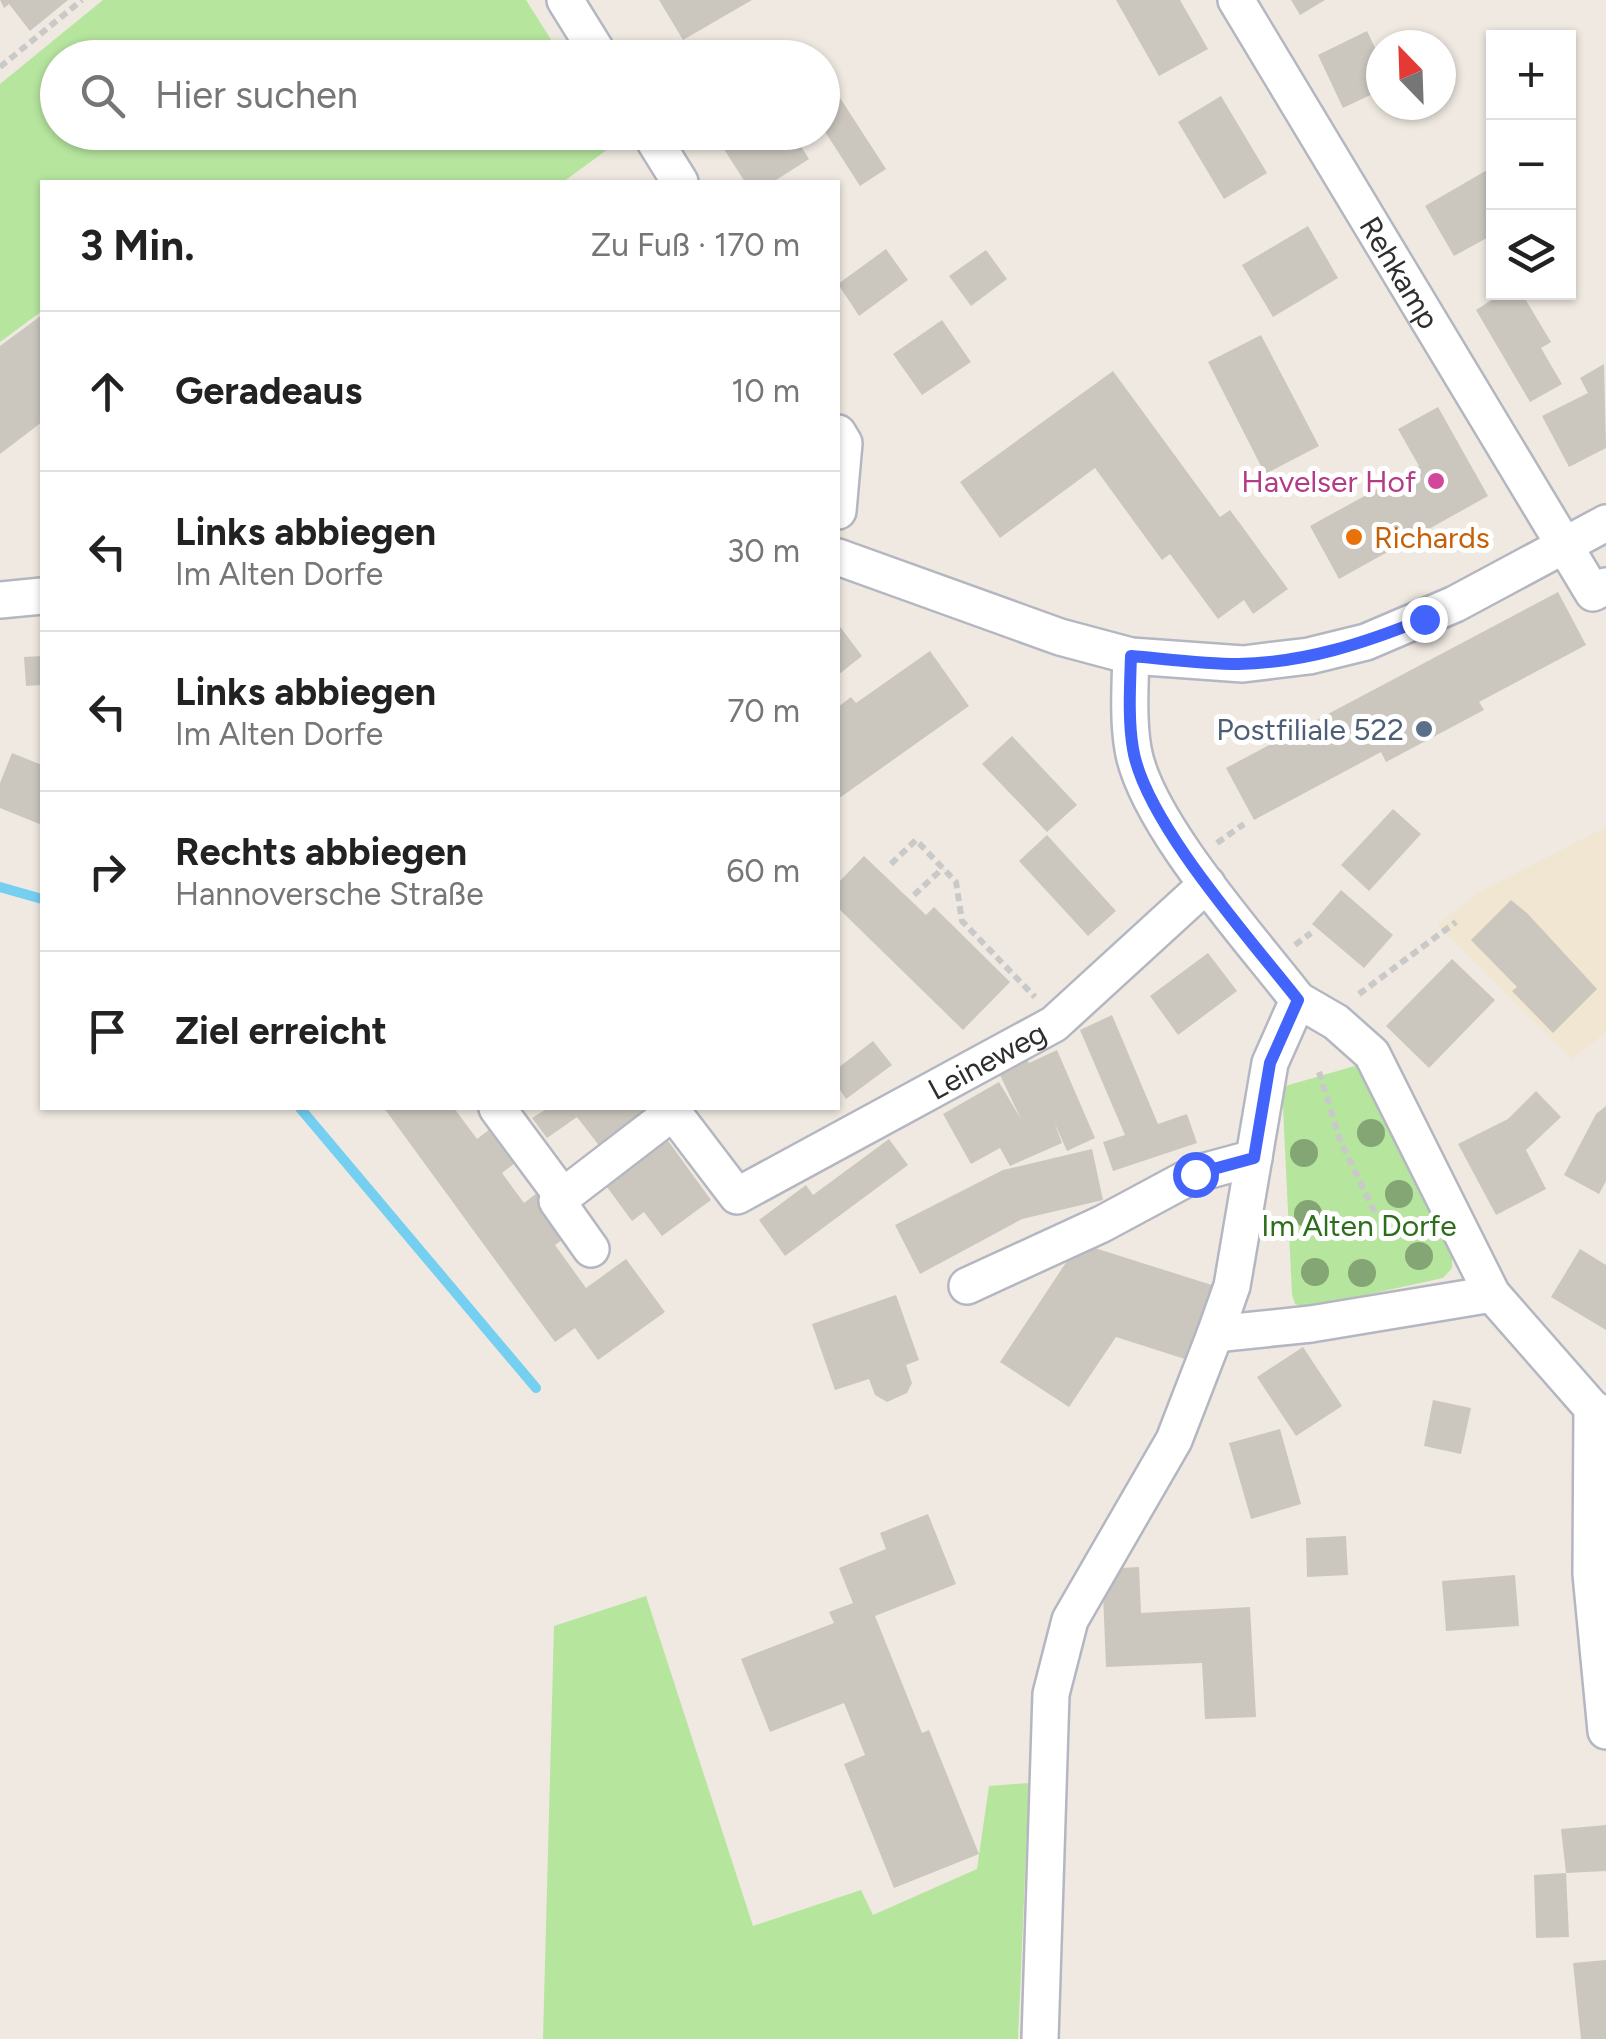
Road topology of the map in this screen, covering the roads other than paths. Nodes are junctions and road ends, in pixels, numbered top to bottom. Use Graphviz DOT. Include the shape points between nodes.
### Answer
graph roads {
  1 [pos="565,0"];
  2 [pos="1236,0"];
  3 [pos="591,40"];
  4 [pos="660,150"];
  5 [pos="679,180"];
  6 [pos="840,436"];
  7 [pos="840,488"];
  8 [pos="1606,522"];
  9 [pos="1566,544"];
  10 [pos="840,557"];
  11 [pos="1606,586"];
  12 [pos="40,596"];
  13 [pos="0,600"];
  14 [pos="1131,656"];
  15 [pos="1208,884"];
  16 [pos="1298,1000"];
  17 [pos="498,1110"];
  18 [pos="671,1110"];
  19 [pos="1254,1158"];
  20 [pos="563,1197"];
  21 [pos="591,1249"];
  22 [pos="967,1286"];
  23 [pos="1492,1294"];
  24 [pos="1215,1334"];
  25 [pos="1599,1412"];
  26 [pos="1606,1731"];
  27 [pos="1040,2039"];
  1 -- 3 [label="street"];
  2 -- 9 [label="street, Rehkamp"];
  4 -- 5 [label="street"];
  6 -- 7 [label="street"];
  8 -- 9 [label="street"];
  9 -- 11 [label="street, Rehkamp" via="1592,593"];
  9 -- 14 [label="street" via="1366,642 1243,664"];
  10 -- 14 [label="street"];
  12 -- 13 [label="street"];
  14 -- 15 [label="street" via="1133,750 1141,774 1150,800"];
  15 -- 16 [label="street"];
  15 -- 18 [label="street, Leineweg" via="1054,1024 736,1196"];
  16 -- 19 [label="street" via="1270,1063"];
  16 -- 23 [label="street" via="1372,1054"];
  17 -- 20 [label="street"];
  18 -- 20 [label="street"];
  19 -- 22 [label="street" via="1195,1174"];
  19 -- 24 [label="street" via="1232,1286"];
  20 -- 21 [label="street" via="558,1201"];
  23 -- 24 [label="street"];
  23 -- 25 [label="street"];
  24 -- 27 [label="street" via="1174,1440 1070,1620 1051,1694"];
  25 -- 26 [label="street" via="1591,1574"];
}
